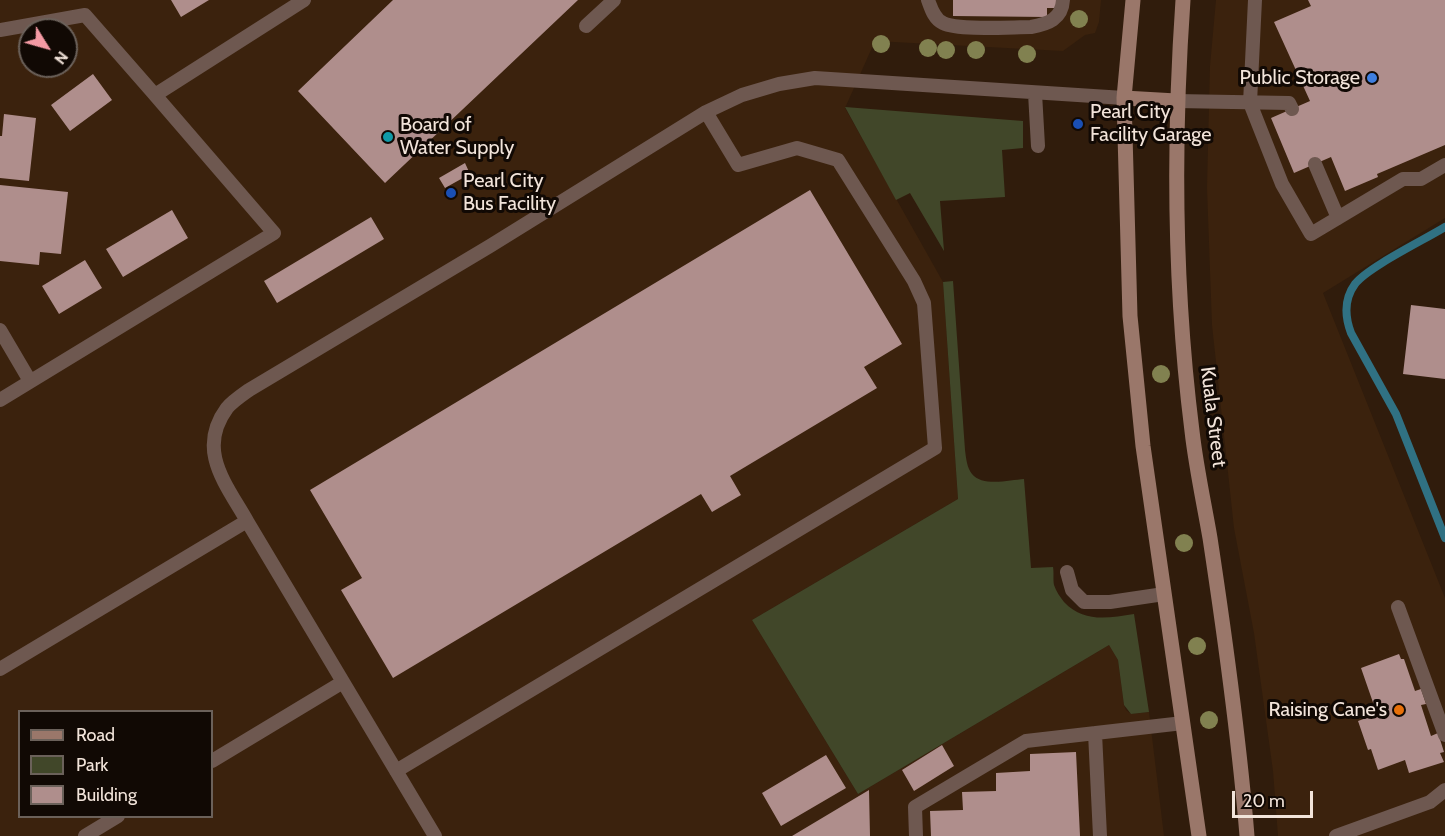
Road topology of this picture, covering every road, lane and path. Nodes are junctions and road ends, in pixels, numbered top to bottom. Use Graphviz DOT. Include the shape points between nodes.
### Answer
graph roads {
  1 [pos="304,0"];
  2 [pos="614,0"];
  3 [pos="928,0"];
  4 [pos="1063,0"];
  5 [pos="1133,0"];
  6 [pos="1183,0"];
  7 [pos="1255,0"];
  8 [pos="586,26"];
  9 [pos="0,30"];
  10 [pos="1035,93"];
  11 [pos="155,96"];
  12 [pos="1124,98"];
  13 [pos="1176,101"];
  14 [pos="1250,103"];
  15 [pos="1292,109"];
  16 [pos="706,112"];
  17 [pos="1038,146"];
  18 [pos="1315,164"];
  19 [pos="1445,165"];
  20 [pos="1338,218"];
  21 [pos="0,330"];
  22 [pos="30,381"];
  23 [pos="0,400"];
  24 [pos="247,521"];
  25 [pos="1067,572"];
  26 [pos="1164,594"];
  27 [pos="1398,606"];
  28 [pos="0,669"];
  29 [pos="343,682"];
  30 [pos="1183,723"];
  31 [pos="1095,733"];
  32 [pos="1445,735"];
  33 [pos="213,760"];
  34 [pos="396,771"];
  35 [pos="1445,790"];
  36 [pos="115,818"];
  37 [pos="85,836"];
  38 [pos="435,836"];
  39 [pos="916,836"];
  40 [pos="1100,836"];
  41 [pos="1199,836"];
  42 [pos="1248,836"];
  43 [pos="1336,836"];
  1 -- 11 [label="lane"];
  2 -- 8 [label="lane"];
  3 -- 4 [label="lane" via="940,22 954,27 1043,25 1056,18"];
  5 -- 12 [label="main road"];
  6 -- 13 [label="main road, Kuala Street"];
  7 -- 14 [label="lane"];
  9 -- 11 [label="lane" via="85,15"];
  10 -- 12 [label="lane"];
  10 -- 16 [label="lane" via="814,78 742,95"];
  10 -- 17 [label="lane"];
  11 -- 22 [label="lane" via="274,233"];
  12 -- 13 [label="main road"];
  12 -- 26 [label="main road" via="1130,316"];
  13 -- 14 [label="lane"];
  13 -- 42 [label="main road, Kuala Street" via="1178,272 1192,431 1222,623"];
  14 -- 15 [label="lane" via="1289,103"];
  14 -- 20 [label="lane" via="1282,184 1311,234"];
  16 -- 24 [label="lane" via="249,390 228,407 217,426 213,447 217,468"];
  16 -- 34 [label="lane" via="738,165 797,148 838,160 924,303 935,448"];
  18 -- 20 [label="lane"];
  19 -- 20 [label="lane" via="1421,179 1403,179"];
  21 -- 22 [label="lane"];
  22 -- 23 [label="lane"];
  24 -- 28 [label="lane"];
  24 -- 29 [label="lane"];
  25 -- 26 [label="lane" via="1072,590 1084,602"];
  26 -- 30 [label="main road"];
  27 -- 32 [label="lane"];
  29 -- 33 [label="lane"];
  29 -- 34 [label="lane"];
  30 -- 31 [label="lane"];
  30 -- 41 [label="main road"];
  31 -- 39 [label="lane" via="1026,741 915,807"];
  31 -- 40 [label="lane"];
  34 -- 38 [label="lane"];
  35 -- 43 [label="lane" via="1430,802"];
  36 -- 37 [label="lane"];
}
